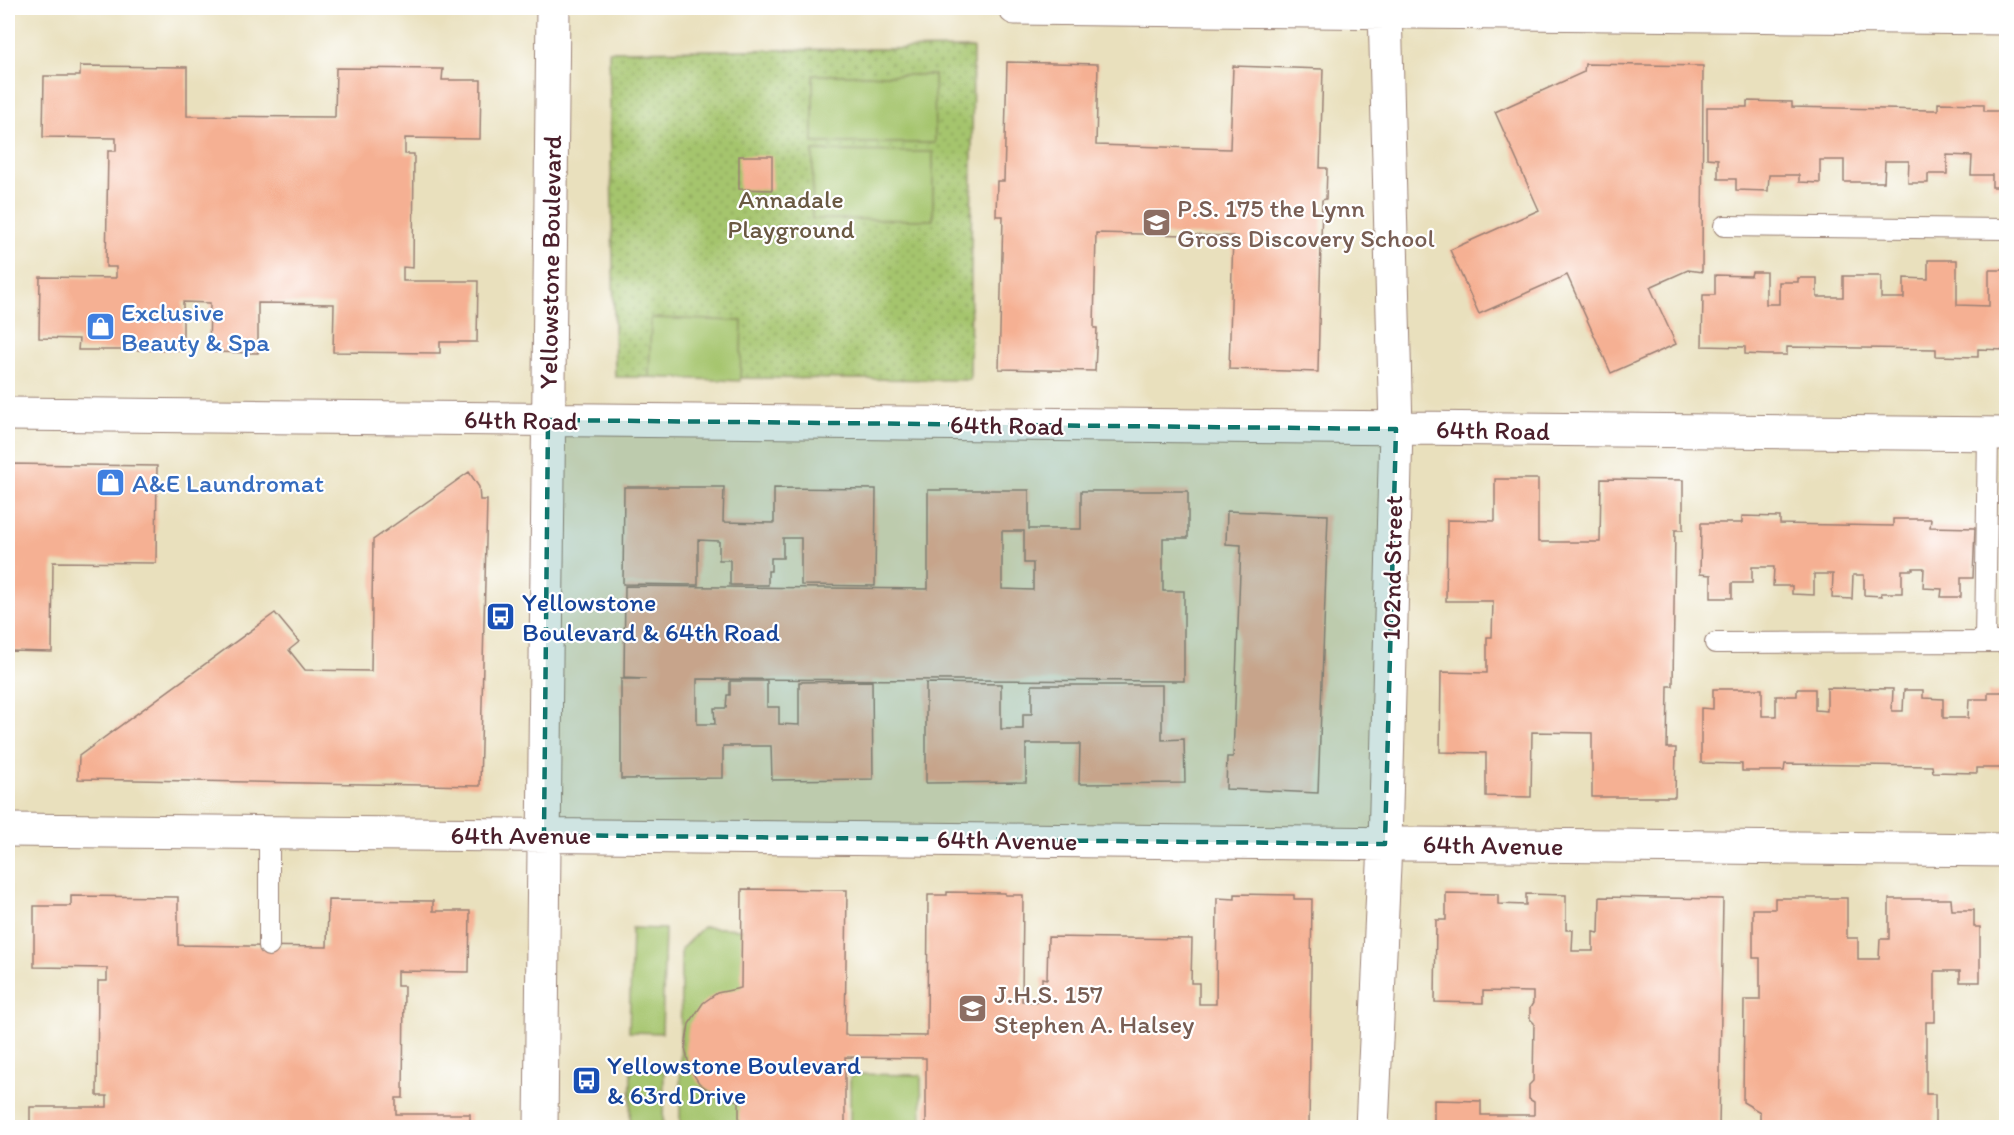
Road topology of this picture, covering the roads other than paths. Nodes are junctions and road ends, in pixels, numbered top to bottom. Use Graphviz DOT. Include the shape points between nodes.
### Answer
graph roads {
  1 [pos="553,8"];
  2 [pos="1015,8"];
  3 [pos="1385,9"];
  4 [pos="2007,18"];
  5 [pos="1724,226"];
  6 [pos="2007,229"];
  7 [pos="8,414"];
  8 [pos="548,420"];
  9 [pos="1396,429"];
  10 [pos="1997,434"];
  11 [pos="1985,641"];
  12 [pos="2007,642"];
  13 [pos="1715,643"];
  14 [pos="8,830"];
  15 [pos="269,832"];
  16 [pos="544,836"];
  17 [pos="1385,844"];
  18 [pos="2007,850"];
  19 [pos="269,946"];
  20 [pos="541,1128"];
  21 [pos="1372,1128"];
  1 -- 8 [label="street, Yellowstone Boulevard"];
  2 -- 3 [label="street"];
  3 -- 4 [label="street"];
  3 -- 9 [label="street, 102nd Street"];
  5 -- 6 [label="lane"];
  7 -- 8 [label="street, 64th Road"];
  8 -- 9 [label="street, 64th Road"];
  8 -- 16 [label="street, Yellowstone Boulevard"];
  9 -- 10 [label="street, 64th Road"];
  9 -- 17 [label="street, 102nd Street"];
  10 -- 11 [label="lane"];
  11 -- 12 [label="lane"];
  11 -- 13 [label="lane"];
  14 -- 15 [label="street, 64th Avenue"];
  15 -- 16 [label="street, 64th Avenue"];
  15 -- 19 [label="lane"];
  16 -- 17 [label="street, 64th Avenue"];
  16 -- 20 [label="street, Yellowstone Boulevard"];
  17 -- 18 [label="street, 64th Avenue"];
  17 -- 21 [label="street, 102nd Street"];
}
